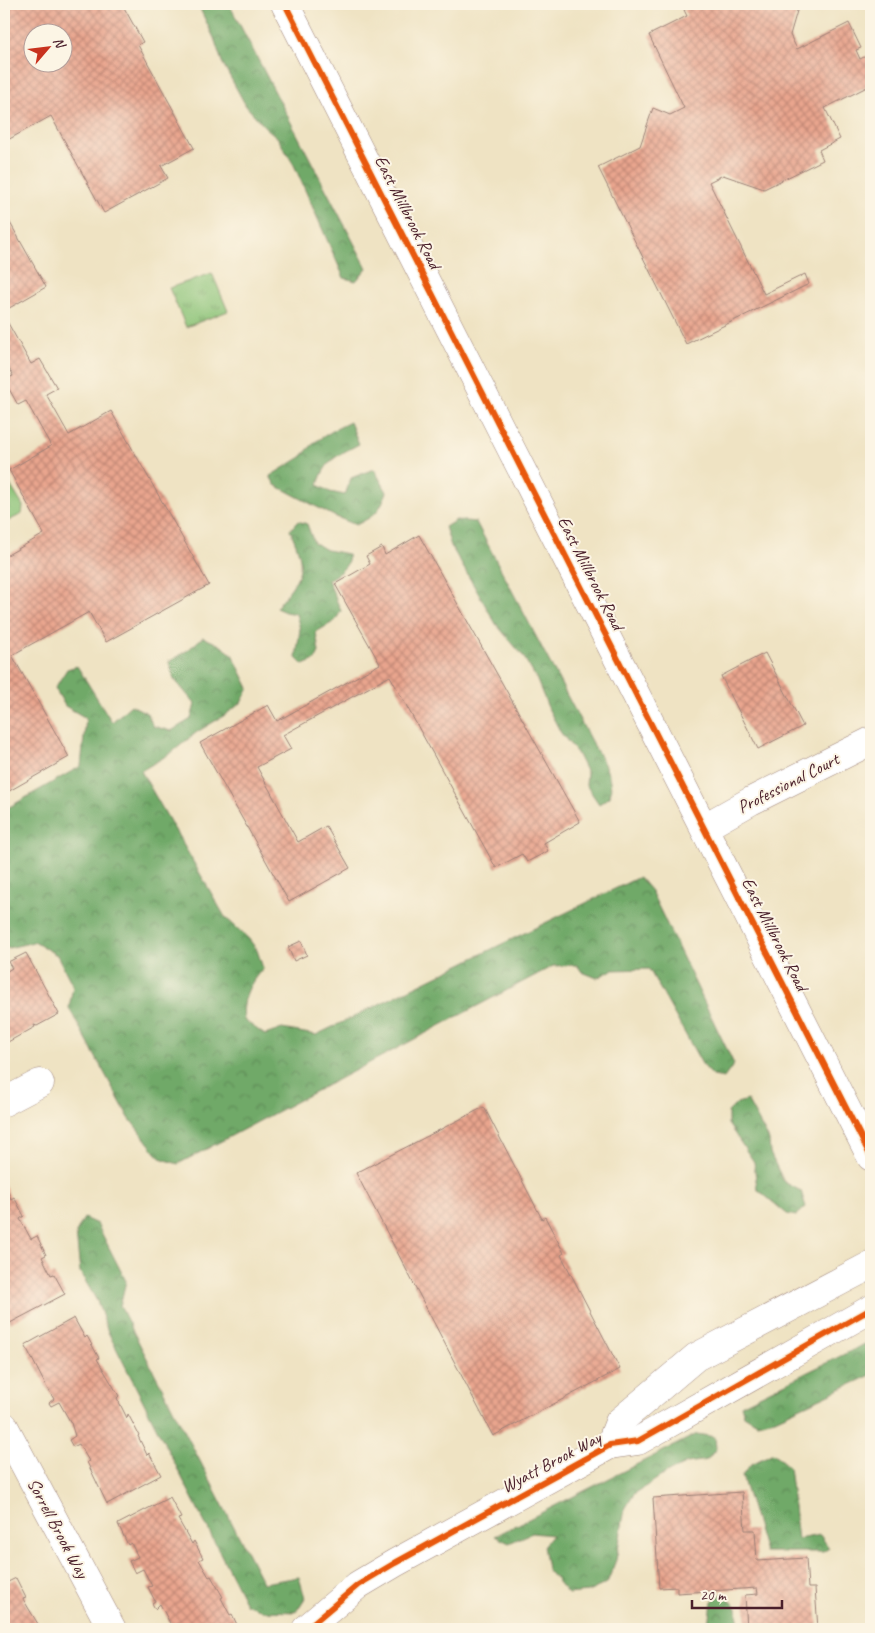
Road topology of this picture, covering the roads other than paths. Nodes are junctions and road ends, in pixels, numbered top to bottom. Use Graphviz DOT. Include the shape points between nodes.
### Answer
graph roads {
  1 [pos="285,4"];
  2 [pos="871,740"];
  3 [pos="704,827"];
  4 [pos="40,1083"];
  5 [pos="4,1102"];
  6 [pos="871,1157"];
  7 [pos="871,1265"];
  8 [pos="871,1309"];
  9 [pos="4,1426"];
  10 [pos="610,1445"];
  11 [pos="112,1629"];
  12 [pos="306,1629"];
  1 -- 3 [label="street, East Millbrook Road"];
  2 -- 3 [label="street, Professional Court"];
  3 -- 6 [label="street, East Millbrook Road"];
  4 -- 5 [label="street"];
  7 -- 10 [label="street, Wyatt Brook Way" via="696,1356 619,1422"];
  8 -- 10 [label="street, Wyatt Brook Way" via="638,1441"];
  9 -- 11 [label="street, Sorrell Brook Way"];
  10 -- 12 [label="street, Wyatt Brook Way" via="358,1585"];
}
